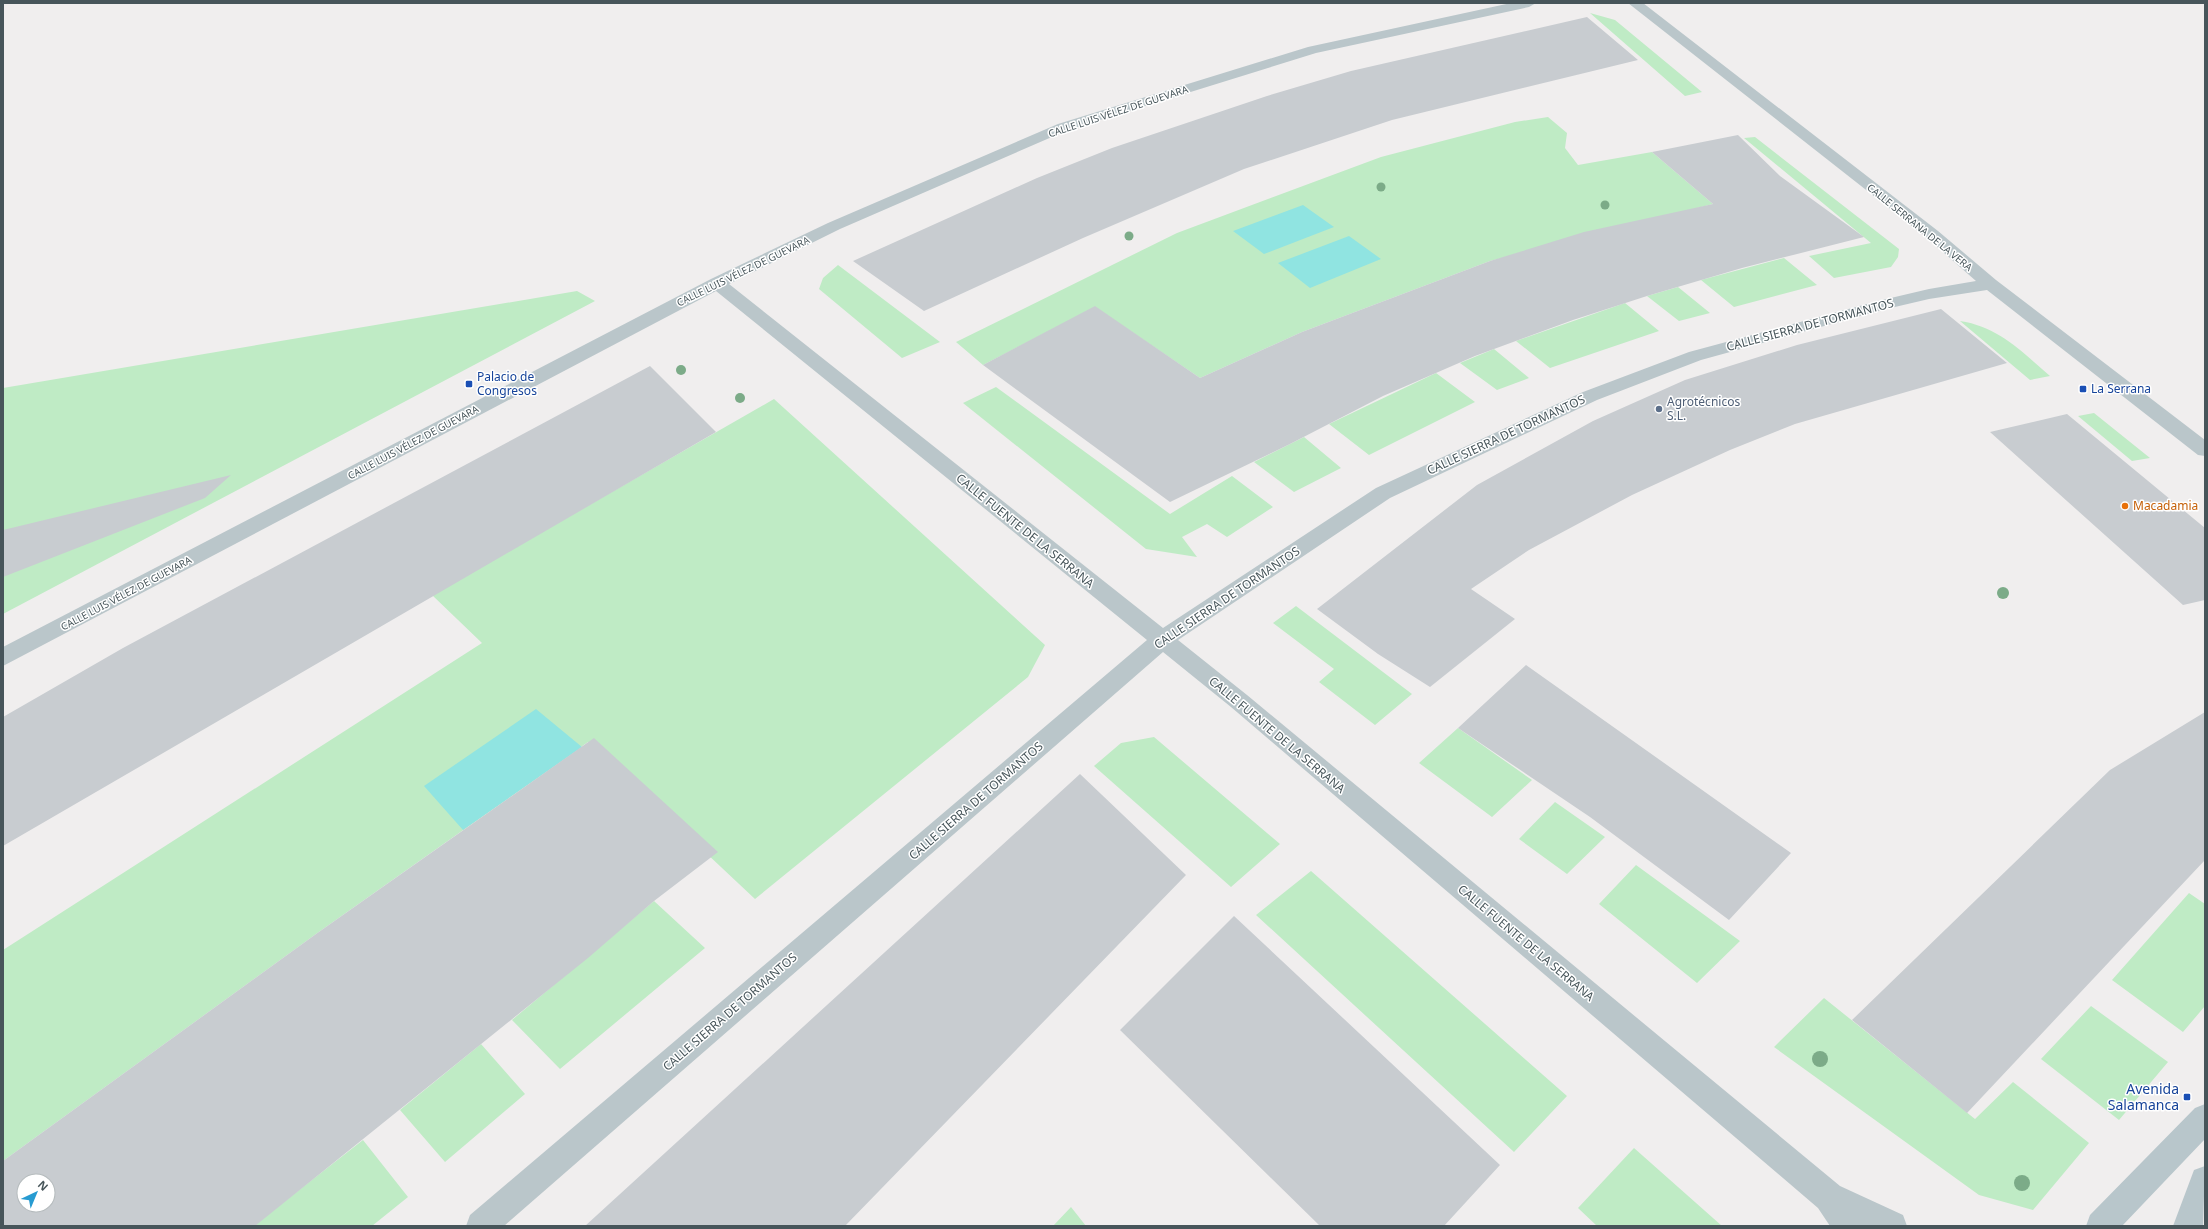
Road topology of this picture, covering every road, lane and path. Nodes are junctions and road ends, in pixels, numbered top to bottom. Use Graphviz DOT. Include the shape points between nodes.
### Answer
graph roads {
  1 [pos="1529,3"];
  2 [pos="1635,3"];
  3 [pos="716,283"];
  4 [pos="1990,284"];
  5 [pos="2205,450"];
  6 [pos="1162,640"];
  7 [pos="3,657"];
  8 [pos="2205,1118"];
  9 [pos="2205,1181"];
  10 [pos="1829,1197"];
  11 [pos="481,1226"];
  12 [pos="1848,1226"];
  13 [pos="1892,1226"];
  14 [pos="2101,1226"];
  15 [pos="2188,1226"];
  1 -- 3 [label="street, CALLE LUIS VÉLEZ DE GUEVARA" via="1313,50 1063,127 834,226"];
  2 -- 4 [label="street, CALLE SERRANA DE LA VERA" via="1932,234"];
  3 -- 6 [label="street, CALLE FUENTE DE LA SERRANA"];
  3 -- 7 [label="street, CALLE LUIS VÉLEZ DE GUEVARA"];
  4 -- 5 [label="street, CALLE SERRANA DE LA VERA"];
  4 -- 6 [label="street, CALLE SIERRA DE TORMANTOS" via="1885,304 1695,356 1590,396 1383,493"];
  6 -- 10 [label="street, CALLE FUENTE DE LA SERRANA" via="1239,701"];
  6 -- 11 [label="street, CALLE SIERRA DE TORMANTOS"];
  8 -- 14 [label="main road"];
  9 -- 15 [label="main road"];
  10 -- 12 [label="street"];
  10 -- 13 [label="street"];
}
